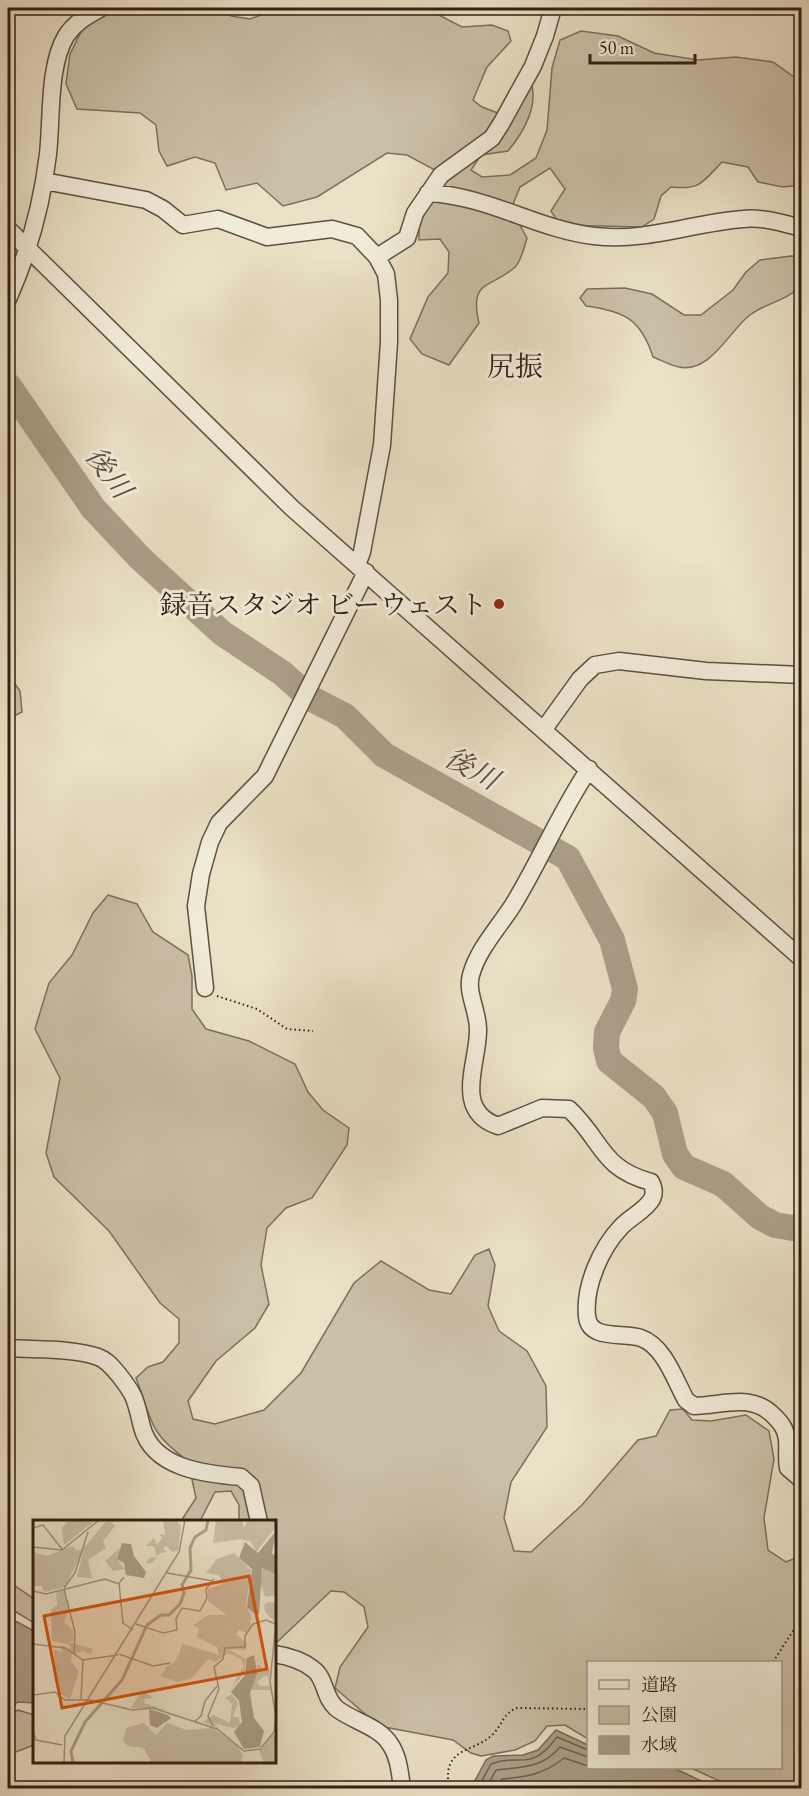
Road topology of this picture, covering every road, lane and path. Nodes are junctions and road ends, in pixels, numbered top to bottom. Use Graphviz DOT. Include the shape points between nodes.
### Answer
graph roads {
  1 [pos="101,8"];
  2 [pos="553,8"];
  3 [pos="44,182"];
  4 [pos="428,193"];
  5 [pos="801,228"];
  6 [pos="8,229"];
  7 [pos="29,250"];
  8 [pos="377,257"];
  9 [pos="8,299"];
  10 [pos="361,569"];
  11 [pos="801,675"];
  12 [pos="544,729"];
  13 [pos="589,769"];
  14 [pos="801,959"];
  15 [pos="205,988"];
  16 [pos="313,1031"];
  17 [pos="8,1348"];
  18 [pos="801,1480"];
  19 [pos="259,1520"];
  20 [pos="801,1610"];
  21 [pos="276,1655"];
  22 [pos="774,1661"];
  23 [pos="587,1709"];
  24 [pos="402,1788"];
  25 [pos="449,1788"];
  1 -- 3 [label="street" via="79,21 60,53 52,89"];
  2 -- 4 [label="street" via="532,66 492,138 441,175"];
  3 -- 7 [label="street"];
  3 -- 8 [label="street" via="146,200 183,225 218,219 267,237 332,229 346,232 357,236"];
  4 -- 5 [label="street" via="484,201 549,226 594,236 652,236 743,219 765,219"];
  4 -- 8 [label="street" via="415,213 407,238"];
  6 -- 7 [label="street"];
  7 -- 9 [label="street"];
  7 -- 10 [label="street" via="211,432"];
  8 -- 10 [label="street" via="386,274 389,342 382,445"];
  10 -- 12 [label="street"];
  10 -- 15 [label="street" via="265,776 219,823 210,842 196,906"];
  11 -- 12 [label="street" via="706,671 619,661 595,665 580,679"];
  12 -- 13 [label="street"];
  13 -- 14 [label="street"];
  13 -- 18 [label="street" via="470,976 478,1030 469,1087 472,1099 489,1122 498,1125 542,1108 569,1109 614,1166 651,1182 653,1197 604,1249 586,1306 587,1319 600,1333 642,1338 655,1346 686,1400 694,1406 737,1400 755,1403 770,1412 783,1426 788,1468"];
  15 -- 16 [label="path" via="231,1002 257,1009 287,1029"];
  17 -- 19 [label="street" via="100,1357 134,1394 149,1443 180,1467 241,1477 251,1486"];
  20 -- 22 [label="path"];
  21 -- 24 [label="street" via="313,1668 327,1698 337,1709 389,1742"];
  23 -- 25 [label="path" via="510,1710 489,1738 456,1757 449,1774"];
}
